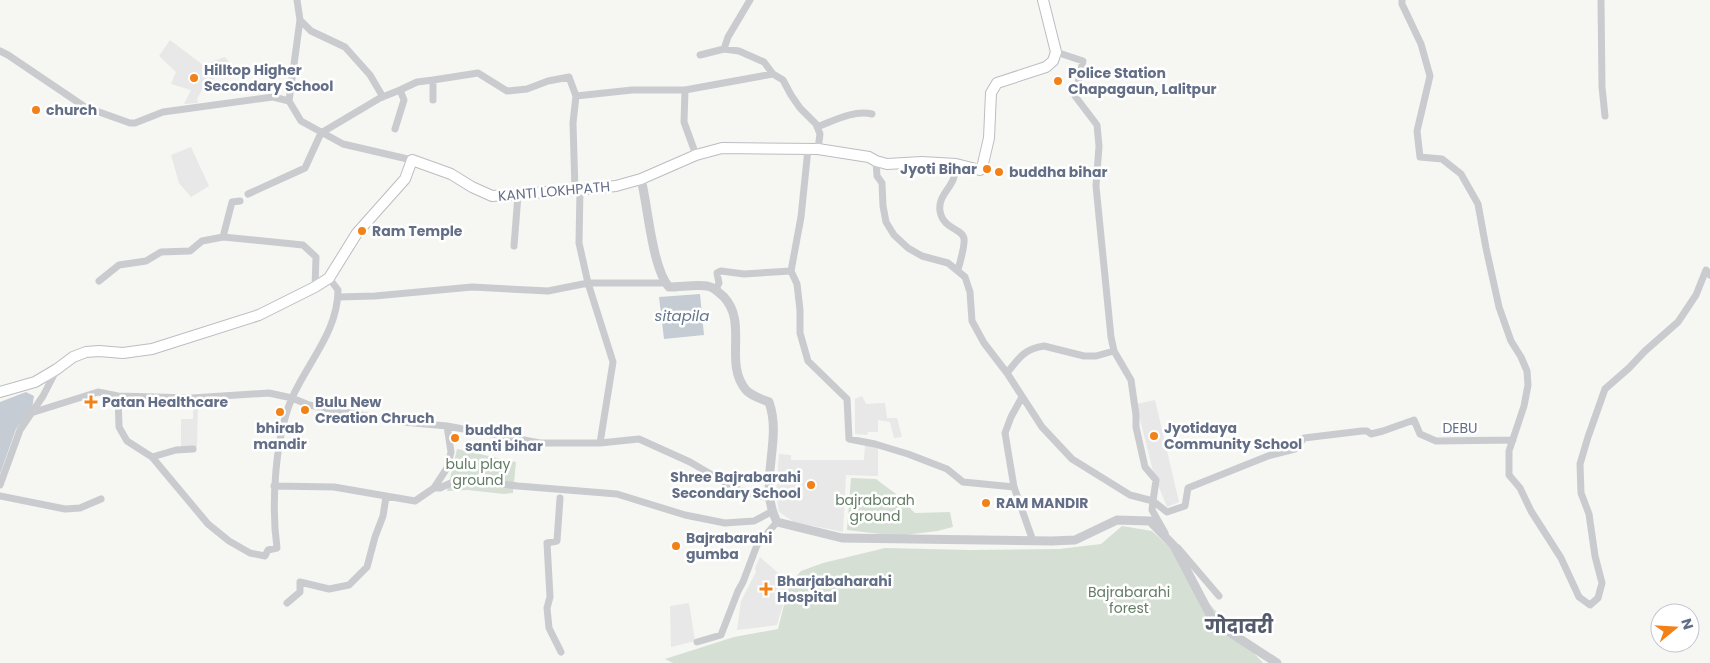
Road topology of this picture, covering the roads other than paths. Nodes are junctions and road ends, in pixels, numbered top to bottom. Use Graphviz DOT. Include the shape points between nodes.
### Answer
graph roads {
  1 [pos="297,0"];
  2 [pos="750,0"];
  3 [pos="1043,0"];
  4 [pos="1402,0"];
  5 [pos="1601,0"];
  6 [pos="300,20"];
  7 [pos="724,49"];
  8 [pos="0,51"];
  9 [pos="1056,52"];
  10 [pos="700,55"];
  11 [pos="773,74"];
  12 [pos="433,80"];
  13 [pos="400,90"];
  14 [pos="686,90"];
  15 [pos="576,96"];
  16 [pos="383,97"];
  17 [pos="433,100"];
  18 [pos="289,101"];
  19 [pos="872,114"];
  20 [pos="1605,116"];
  21 [pos="817,127"];
  22 [pos="395,129"];
  23 [pos="321,132"];
  24 [pos="813,149"];
  25 [pos="696,155"];
  26 [pos="412,160"];
  27 [pos="876,161"];
  28 [pos="956,164"];
  29 [pos="642,178"];
  30 [pos="577,190"];
  31 [pos="248,194"];
  32 [pos="518,195"];
  33 [pos="240,202"];
  34 [pos="223,237"];
  35 [pos="514,246"];
  36 [pos="958,270"];
  37 [pos="791,271"];
  38 [pos="1710,275"];
  39 [pos="328,278"];
  40 [pos="99,281"];
  41 [pos="588,283"];
  42 [pos="666,283"];
  43 [pos="315,287"];
  44 [pos="716,289"];
  45 [pos="338,297"];
  46 [pos="1114,351"];
  47 [pos="57,369"];
  48 [pos="1007,373"];
  49 [pos="0,392"];
  50 [pos="118,396"];
  51 [pos="1022,397"];
  52 [pos="292,398"];
  53 [pos="31,413"];
  54 [pos="447,426"];
  55 [pos="1513,440"];
  56 [pos="600,443"];
  57 [pos="193,449"];
  58 [pos="152,457"];
  59 [pos="0,485"];
  60 [pos="274,486"];
  61 [pos="1014,487"];
  62 [pos="434,488"];
  63 [pos="0,496"];
  64 [pos="386,497"];
  65 [pos="560,498"];
  66 [pos="768,498"];
  67 [pos="101,499"];
  68 [pos="1153,501"];
  69 [pos="771,512"];
  70 [pos="777,522"];
  71 [pos="1033,540"];
  72 [pos="1219,596"];
  73 [pos="287,603"];
  74 [pos="697,642"];
  75 [pos="561,652"];
  76 [pos="1277,663"];
  1 -- 6 [label="street"];
  2 -- 7 [label="street"];
  3 -- 9 [label="main road"];
  4 -- 55 [label="street" via="1421,44 1430,76 1416,131 1420,157 1442,159 1461,174 1478,204 1499,307 1511,341 1527,371 1524,406"];
  5 -- 20 [label="street"];
  6 -- 16 [label="street" via="311,31 345,47 370,75"];
  6 -- 18 [label="street"];
  7 -- 10 [label="street"];
  7 -- 11 [label="street" via="739,51 764,62"];
  8 -- 18 [label="street" via="85,108 130,123 163,112 273,97"];
  9 -- 28 [label="main road, KANTI LOKHPATH" via="1046,67 997,83 991,93 989,138 982,168 976,170"];
  9 -- 46 [label="street" via="1084,61 1075,96 1097,125 1096,186"];
  11 -- 14 [label="street"];
  11 -- 21 [label="street" via="783,80 800,108"];
  12 -- 13 [label="street" via="417,82"];
  12 -- 15 [label="street" via="478,73 507,91 569,77"];
  12 -- 17 [label="street"];
  13 -- 16 [label="street"];
  13 -- 22 [label="street" via="404,100"];
  14 -- 15 [label="street" via="632,90"];
  14 -- 25 [label="street" via="684,122"];
  15 -- 30 [label="street" via="573,122"];
  16 -- 23 [label="street"];
  18 -- 23 [label="street" via="301,122"];
  19 -- 21 [label="street" via="853,114"];
  21 -- 24 [label="street" via="820,134"];
  23 -- 26 [label="street" via="343,144"];
  23 -- 31 [label="street" via="305,168"];
  24 -- 25 [label="main road, KANTI LOKHPATH" via="722,148"];
  24 -- 27 [label="main road, KANTI LOKHPATH" via="869,157"];
  24 -- 37 [label="street"];
  25 -- 29 [label="main road, KANTI LOKHPATH"];
  26 -- 32 [label="main road, KANTI LOKHPATH" via="451,174 492,196"];
  26 -- 39 [label="main road" via="405,179 357,233"];
  27 -- 28 [label="main road, KANTI LOKHPATH" via="887,164"];
  27 -- 36 [label="street" via="886,222 894,235 922,256"];
  28 -- 36 [label="street" via="954,178 940,198 939,210 947,226 962,233 964,238"];
  29 -- 30 [label="main road, KANTI LOKHPATH" via="616,186"];
  29 -- 42 [label="street" via="656,262"];
  30 -- 32 [label="main road, KANTI LOKHPATH"];
  30 -- 41 [label="street" via="579,244"];
  32 -- 35 [label="street"];
  33 -- 34 [label="street" via="232,202"];
  34 -- 40 [label="street" via="202,241 190,251 161,252 146,261 119,265"];
  34 -- 43 [label="street" via="303,245 316,257"];
  36 -- 48 [label="street" via="965,277 970,292 972,320 984,343"];
  37 -- 44 [label="street" via="744,274 721,271 717,273 719,283"];
  37 -- 61 [label="street" via="797,284 800,334 808,361 847,399 849,439 908,454 947,469 962,482"];
  38 -- 55 [label="street" via="1706,270 1696,295 1678,322 1605,389 1580,464 1581,493 1602,583 1598,598 1590,605 1579,597 1561,558 1509,475 1509,451"];
  39 -- 43 [label="main road"];
  39 -- 45 [label="street" via="338,290"];
  41 -- 42 [label="street"];
  41 -- 45 [label="street" via="548,291 472,287"];
  41 -- 56 [label="street" via="613,362"];
  42 -- 44 [label="street" via="669,287 707,286"];
  43 -- 47 [label="main road" via="258,315 152,349 123,353 86,352 73,356"];
  44 -- 66 [label="street" via="735,317 738,378 747,392 769,402 772,410"];
  45 -- 52 [label="street" via="334,321"];
  46 -- 48 [label="street" via="1084,356 1038,347 1026,351"];
  46 -- 68 [label="street" via="1131,380 1136,428 1145,467 1156,480"];
  47 -- 49 [label="main road" via="35,382"];
  47 -- 53 [label="street"];
  48 -- 51 [label="street"];
  50 -- 52 [label="street" via="192,398 268,393"];
  50 -- 53 [label="street" via="98,392"];
  50 -- 58 [label="street" via="119,427 127,441"];
  51 -- 61 [label="street" via="1005,433"];
  51 -- 68 [label="street" via="1042,427 1072,459 1130,495"];
  52 -- 54 [label="street" via="309,405 392,421"];
  52 -- 60 [label="street"];
  53 -- 59 [label="street" via="20,430"];
  54 -- 56 [label="street" via="540,443"];
  54 -- 62 [label="street" via="451,452 447,468"];
  55 -- 68 [label="street, DEBU" via="1436,441 1420,434 1414,420 1384,432 1371,434 1362,431 1304,438 1295,449 1268,456 1188,488 1185,506 1167,512"];
  56 -- 66 [label="street" via="639,439 690,462 736,489"];
  57 -- 58 [label="street"];
  58 -- 60 [label="street" via="208,524 250,553 265,556 268,550 276,548"];
  60 -- 64 [label="street" via="334,488"];
  61 -- 71 [label="street"];
  62 -- 64 [label="street" via="415,501"];
  62 -- 69 [label="street" via="465,480 617,494 685,515 725,523 754,521"];
  63 -- 67 [label="street" via="65,509 80,508"];
  64 -- 73 [label="street" via="367,567 349,585 329,589 300,582 300,592"];
  65 -- 75 [label="street" via="557,541 547,543 550,597 547,608 550,628"];
  66 -- 69 [label="street"];
  68 -- 72 [label="street" via="1152,510 1164,531"];
  69 -- 70 [label="street"];
  70 -- 71 [label="street" via="842,538"];
  70 -- 74 [label="street" via="756,545 744,582 720,635"];
  71 -- 76 [label="street" via="1075,540 1117,520 1150,522 1174,546 1214,622"];
}
